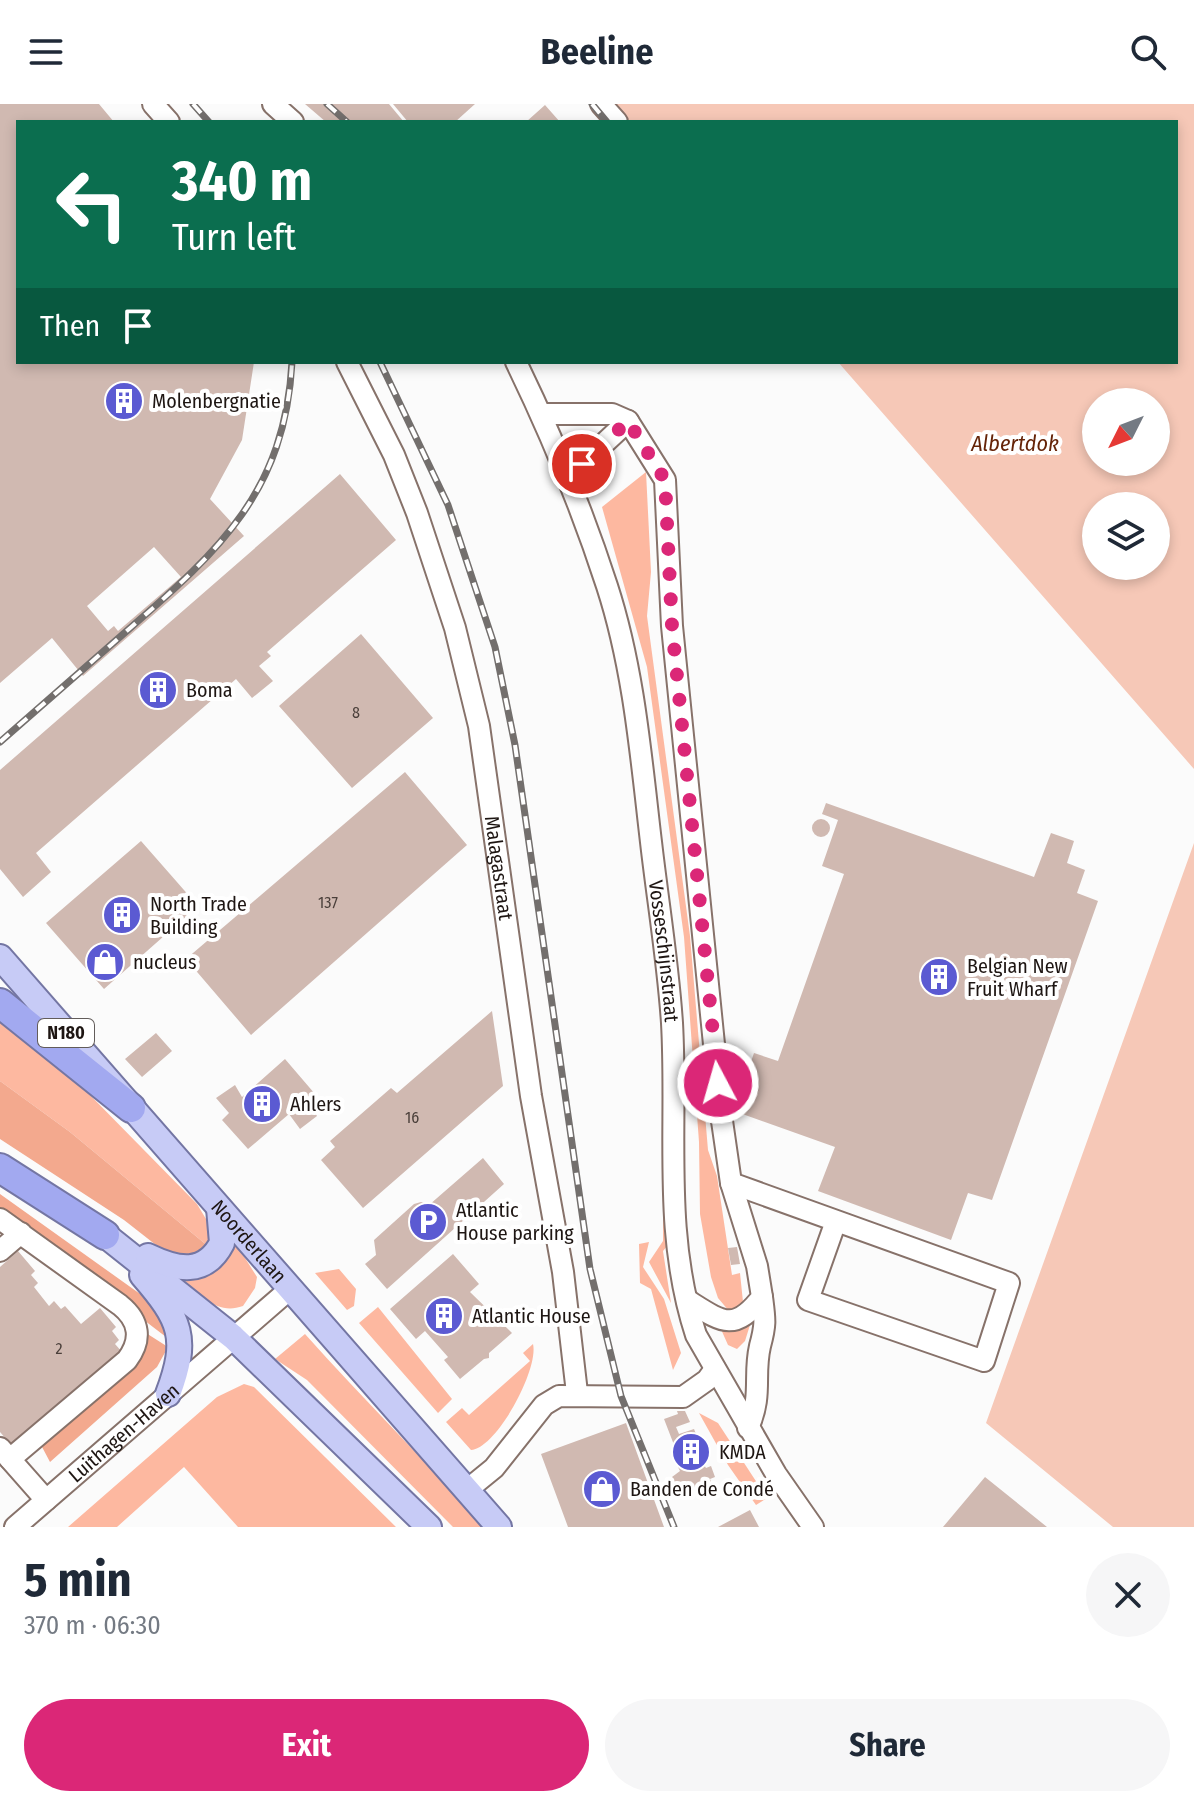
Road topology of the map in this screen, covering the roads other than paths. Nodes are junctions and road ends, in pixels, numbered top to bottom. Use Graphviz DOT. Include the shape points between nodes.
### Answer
graph roads {
  1 [pos="153,104"];
  2 [pos="273,104"];
  3 [pos="601,104"];
  4 [pos="167,120"];
  5 [pos="291,120"];
  6 [pos="615,120"];
  7 [pos="348,364"];
  8 [pos="517,364"];
  9 [pos="541,414"];
  10 [pos="628,421"];
  11 [pos="569,482"];
  12 [pos="0,957"];
  13 [pos="0,1003"];
  14 [pos="131,1108"];
  15 [pos="0,1168"];
  16 [pos="731,1183"];
  17 [pos="218,1206"];
  18 [pos="0,1219"];
  19 [pos="836,1221"];
  20 [pos="21,1233"];
  21 [pos="105,1235"];
  22 [pos="0,1251"];
  23 [pos="290,1289"];
  24 [pos="762,1297"];
  25 [pos="687,1300"];
  26 [pos="233,1337"];
  27 [pos="715,1369"];
  28 [pos="577,1393"];
  29 [pos="168,1394"];
  30 [pos="748,1428"];
  31 [pos="5,1454"];
  32 [pos="467,1490"];
  33 [pos="46,1500"];
  34 [pos="15,1527"];
  35 [pos="429,1527"];
  36 [pos="499,1527"];
  37 [pos="813,1527"];
  1 -- 4 [label="street"];
  2 -- 5 [label="street"];
  3 -- 6 [label="street"];
  7 -- 28 [label="street, Malagastraat" via="417,513 455,628 479,726"];
  8 -- 9 [label="street, Vosseschijnstraat"];
  9 -- 10 [label="street" via="612,414"];
  9 -- 11 [label="street, Vosseschijnstraat"];
  10 -- 11 [label="street"];
  10 -- 16 [label="street" via="665,480 672,626"];
  11 -- 25 [label="street, Vosseschijnstraat" via="608,588 636,712 669,978 672,1206"];
  12 -- 14 [label="main road, Noorderlaan / N180"];
  13 -- 14 [label="highway"];
  14 -- 17 [label="main road, Noorderlaan / N180"];
  15 -- 21 [label="highway"];
  16 -- 19 [label="street"];
  16 -- 24 [label="street"];
  17 -- 21 [label="main road" via="222,1243 201,1266 168,1265"];
  17 -- 23 [label="main road, Noorderlaan / N180"];
  18 -- 20 [label="street"];
  19 -- 19 [label="street" via="1009,1283 984,1361 808,1300"];
  20 -- 22 [label="street"];
  20 -- 31 [label="street" via="120,1305 138,1332 127,1360"];
  21 -- 26 [label="main road"];
  21 -- 29 [label="main road" via="159,1294 175,1322 180,1360"];
  23 -- 26 [label="street, Luithagen-Haven"];
  23 -- 32 [label="main road, Noorderlaan / N180"];
  24 -- 25 [label="street" via="746,1317 730,1320"];
  24 -- 30 [label="street" via="767,1333 760,1347 757,1407"];
  25 -- 27 [label="street, Vosseschijnstraat" via="696,1335"];
  26 -- 29 [label="street, Luithagen-Haven"];
  26 -- 35 [label="main road"];
  27 -- 28 [label="street" via="683,1397"];
  27 -- 30 [label="street, Vosseschijnstraat"];
  28 -- 32 [label="street" via="544,1405 494,1468"];
  29 -- 33 [label="street, Luithagen-Haven"];
  30 -- 37 [label="street, Vosseschijnstraat"];
  31 -- 33 [label="street"];
  32 -- 36 [label="main road, Noorderlaan / N180"];
  33 -- 34 [label="street, Luithagen-Haven"];
}
